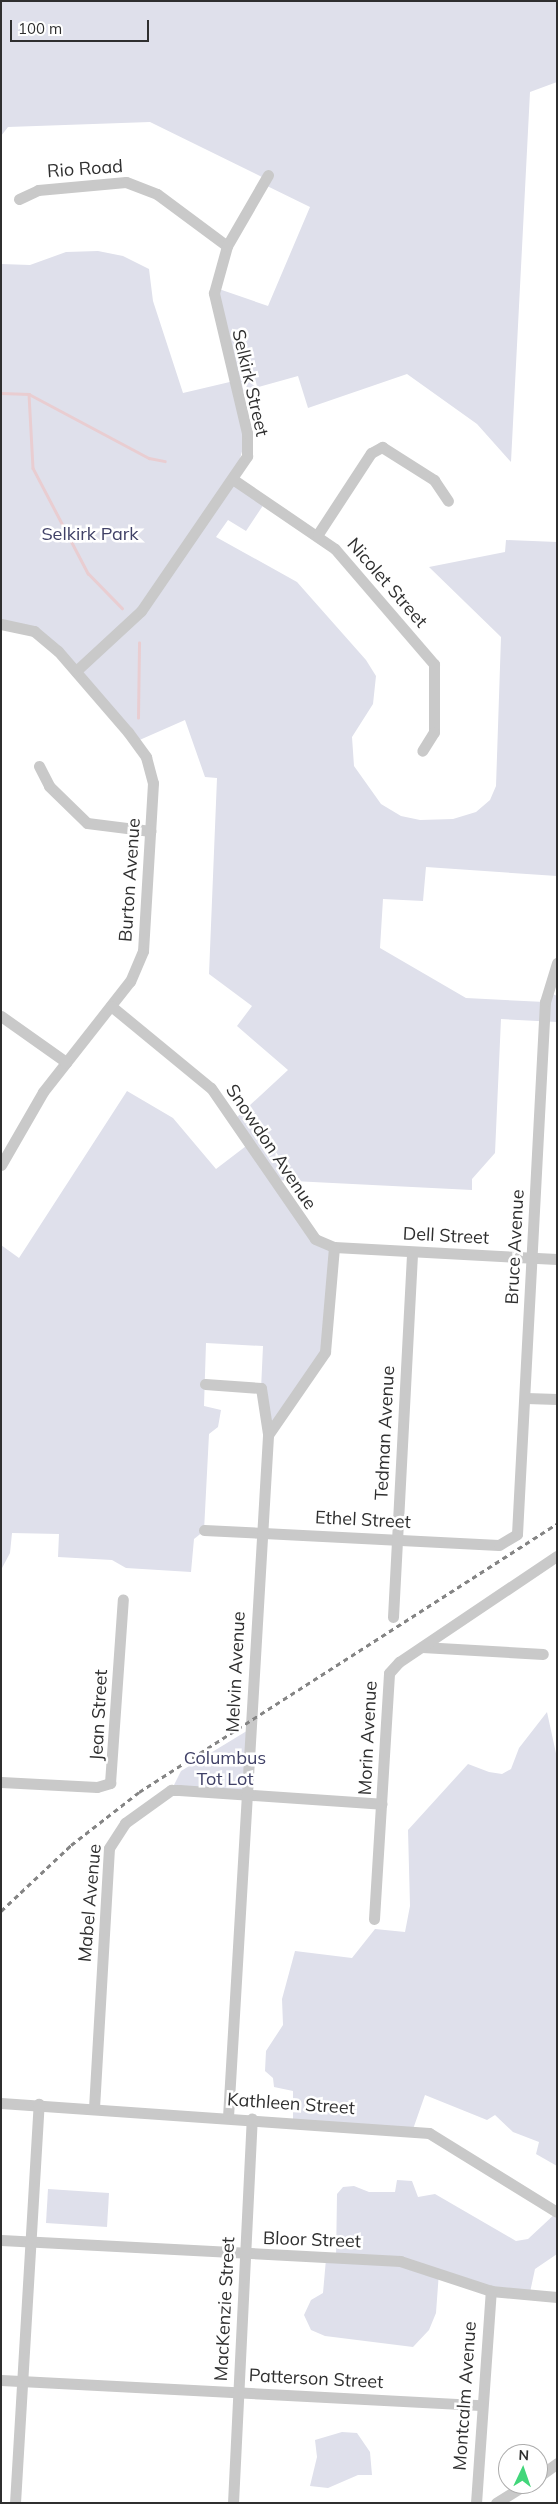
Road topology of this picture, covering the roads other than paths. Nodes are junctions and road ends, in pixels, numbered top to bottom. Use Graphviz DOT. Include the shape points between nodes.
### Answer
graph roads {
  1 [pos="268,175"];
  2 [pos="19,199"];
  3 [pos="227,246"];
  4 [pos="234,480"];
  5 [pos="448,501"];
  6 [pos="318,534"];
  7 [pos="1,624"];
  8 [pos="76,671"];
  9 [pos="422,751"];
  10 [pos="39,766"];
  11 [pos="150,831"];
  12 [pos="557,963"];
  13 [pos="111,1006"];
  14 [pos="1,1016"];
  15 [pos="66,1062"];
  16 [pos="2,1164"];
  17 [pos="334,1247"];
  18 [pos="412,1252"];
  19 [pos="532,1258"];
  20 [pos="557,1259"];
  21 [pos="206,1384"];
  22 [pos="526,1398"];
  23 [pos="557,1399"];
  24 [pos="268,1435"];
  25 [pos="204,1530"];
  26 [pos="262,1532"];
  27 [pos="517,1534"];
  28 [pos="397,1540"];
  29 [pos="557,1556"];
  30 [pos="123,1599"];
  31 [pos="393,1616"];
  32 [pos="422,1647"];
  33 [pos="543,1654"];
  34 [pos="1,1782"];
  35 [pos="247,1794"];
  36 [pos="382,1804"];
  37 [pos="374,1919"];
  38 [pos="1,2103"];
  39 [pos="39,2104"];
  40 [pos="94,2108"];
  41 [pos="228,2117"];
  42 [pos="252,2118"];
  43 [pos="557,2212"];
  44 [pos="1,2240"];
  45 [pos="29,2242"];
  46 [pos="246,2255"];
  47 [pos="490,2291"];
  48 [pos="557,2297"];
  49 [pos="1,2380"];
  50 [pos="22,2381"];
  51 [pos="238,2392"];
  52 [pos="480,2405"];
  53 [pos="511,2494"];
  54 [pos="15,2503"];
  55 [pos="233,2503"];
  56 [pos="476,2503"];
  57 [pos="496,2503"];
  1 -- 3 [label="street, Selkirk Street"];
  2 -- 3 [label="street, Rio Road" via="38,190 126,182 157,194"];
  3 -- 4 [label="street, Selkirk Street" via="216,281 215,311 248,441 246,456"];
  4 -- 6 [label="street, Nicolet Street"];
  4 -- 8 [label="street, Selkirk Street" via="141,612"];
  5 -- 6 [label="street" via="434,480 382,447 371,453"];
  6 -- 9 [label="street, Nicolet Street" via="434,664 434,732"];
  7 -- 8 [label="street, Burton Avenue" via="19,626 45,638"];
  8 -- 11 [label="street, Burton Avenue" via="146,757 153,783"];
  10 -- 11 [label="street" via="49,786 87,823"];
  11 -- 13 [label="street, Burton Avenue" via="143,951"];
  12 -- 19 [label="street, Bruce Avenue" via="545,1002"];
  13 -- 15 [label="street, Burton Avenue"];
  13 -- 17 [label="street, Snowdon Avenue" via="211,1088 244,1131 304,1228"];
  14 -- 15 [label="street"];
  15 -- 16 [label="street, Burton Avenue" via="32,1108"];
  17 -- 18 [label="street, Dell Street"];
  17 -- 24 [label="street" via="325,1352"];
  18 -- 19 [label="street, Dell Street"];
  18 -- 28 [label="street, Tedman Avenue"];
  19 -- 20 [label="street, Dell Street"];
  19 -- 22 [label="street, Bruce Avenue"];
  21 -- 24 [label="street, Melvin Avenue" via="262,1388"];
  22 -- 23 [label="street"];
  22 -- 27 [label="street, Bruce Avenue"];
  24 -- 26 [label="street, Melvin Avenue"];
  25 -- 26 [label="street, Ethel Street"];
  26 -- 28 [label="street, Ethel Street"];
  26 -- 35 [label="street, Melvin Avenue"];
  27 -- 28 [label="street, Ethel Street" via="499,1545"];
  28 -- 31 [label="street, Tedman Avenue"];
  29 -- 32 [label="street, Morin Avenue"];
  30 -- 34 [label="street, Jean Street" via="110,1783 97,1788"];
  32 -- 33 [label="street"];
  32 -- 36 [label="street, Morin Avenue" via="389,1673"];
  35 -- 36 [label="street, Mabel Avenue"];
  35 -- 40 [label="street, Mabel Avenue" via="171,1790 125,1823 109,1848"];
  35 -- 41 [label="street, Melvin Avenue"];
  36 -- 37 [label="street, Morin Avenue"];
  38 -- 39 [label="street, Kathleen Street"];
  39 -- 40 [label="street, Kathleen Street"];
  39 -- 45 [label="street"];
  40 -- 41 [label="street, Kathleen Street"];
  41 -- 42 [label="street, Kathleen Street"];
  42 -- 43 [label="street, Kathleen Street" via="428,2133"];
  42 -- 46 [label="street, MacKenzie Street"];
  44 -- 45 [label="street, Bloor Street"];
  45 -- 46 [label="street, Bloor Street"];
  45 -- 50 [label="street"];
  46 -- 47 [label="street, Bloor Street" via="400,2261"];
  46 -- 51 [label="street, MacKenzie Street"];
  47 -- 48 [label="street, Bloor Street"];
  47 -- 52 [label="street, Montcalm Avenue"];
  49 -- 50 [label="street, Patterson Street"];
  50 -- 51 [label="street, Patterson Street"];
  50 -- 54 [label="street"];
  51 -- 52 [label="street, Patterson Street"];
  51 -- 55 [label="street, MacKenzie Street"];
  52 -- 56 [label="street, Montcalm Avenue"];
  53 -- 57 [label="street"];
}
